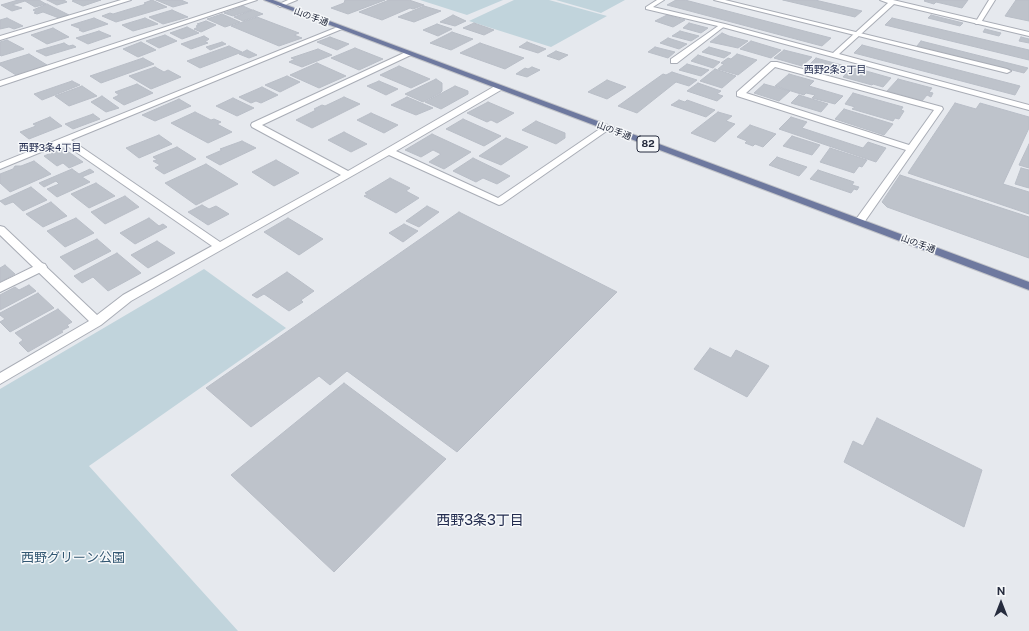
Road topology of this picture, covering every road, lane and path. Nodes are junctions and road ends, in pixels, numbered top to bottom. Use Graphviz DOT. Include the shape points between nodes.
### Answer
graph roads {
  1 [pos="254,0"];
  2 [pos="267,0"];
  3 [pos="294,0"];
  4 [pos="661,0"];
  5 [pos="717,0"];
  6 [pos="883,0"];
  7 [pos="992,0"];
  8 [pos="122,1"];
  9 [pos="893,2"];
  10 [pos="280,5"];
  11 [pos="978,23"];
  12 [pos="724,25"];
  13 [pos="340,28"];
  14 [pos="1029,34"];
  15 [pos="857,35"];
  16 [pos="0,38"];
  17 [pos="409,54"];
  18 [pos="834,55"];
  19 [pos="674,61"];
  20 [pos="1007,71"];
  21 [pos="0,84"];
  22 [pos="498,88"];
  23 [pos="1029,108"];
  24 [pos="607,128"];
  25 [pos="64,140"];
  26 [pos="911,149"];
  27 [pos="388,151"];
  28 [pos="0,166"];
  29 [pos="348,175"];
  30 [pos="859,222"];
  31 [pos="0,229"];
  32 [pos="219,246"];
  33 [pos="41,267"];
  34 [pos="1029,286"];
  35 [pos="0,288"];
  36 [pos="97,322"];
  37 [pos="0,379"];
  1 -- 21 [label="street"];
  2 -- 10 [label="main road, 山の手通 / 82"];
  3 -- 10 [label="street"];
  4 -- 12 [label="street" via="648,8"];
  5 -- 15 [label="street"];
  6 -- 9 [label="street"];
  7 -- 11 [label="street"];
  8 -- 16 [label="street"];
  9 -- 11 [label="street"];
  9 -- 15 [label="street"];
  10 -- 13 [label="main road, 山の手通 / 82"];
  11 -- 14 [label="street"];
  12 -- 18 [label="street"];
  12 -- 19 [label="street"];
  13 -- 17 [label="main road, 山の手通 / 82"];
  13 -- 25 [label="street"];
  15 -- 18 [label="street"];
  15 -- 20 [label="street"];
  17 -- 22 [label="main road, 山の手通 / 82"];
  17 -- 29 [label="street" via="255,125"];
  18 -- 23 [label="street"];
  22 -- 24 [label="main road, 山の手通 / 82"];
  22 -- 27 [label="street"];
  24 -- 27 [label="street" via="499,202"];
  24 -- 30 [label="main road, 山の手通 / 82"];
  25 -- 28 [label="street"];
  25 -- 32 [label="street"];
  26 -- 26 [label="street" via="939,109 774,64 740,94"];
  26 -- 30 [label="street"];
  27 -- 29 [label="street"];
  29 -- 32 [label="street"];
  30 -- 34 [label="main road, 山の手通 / 82"];
  31 -- 33 [label="street"];
  32 -- 36 [label="street" via="127,298"];
  33 -- 35 [label="street"];
  33 -- 36 [label="street"];
  36 -- 37 [label="street"];
}
